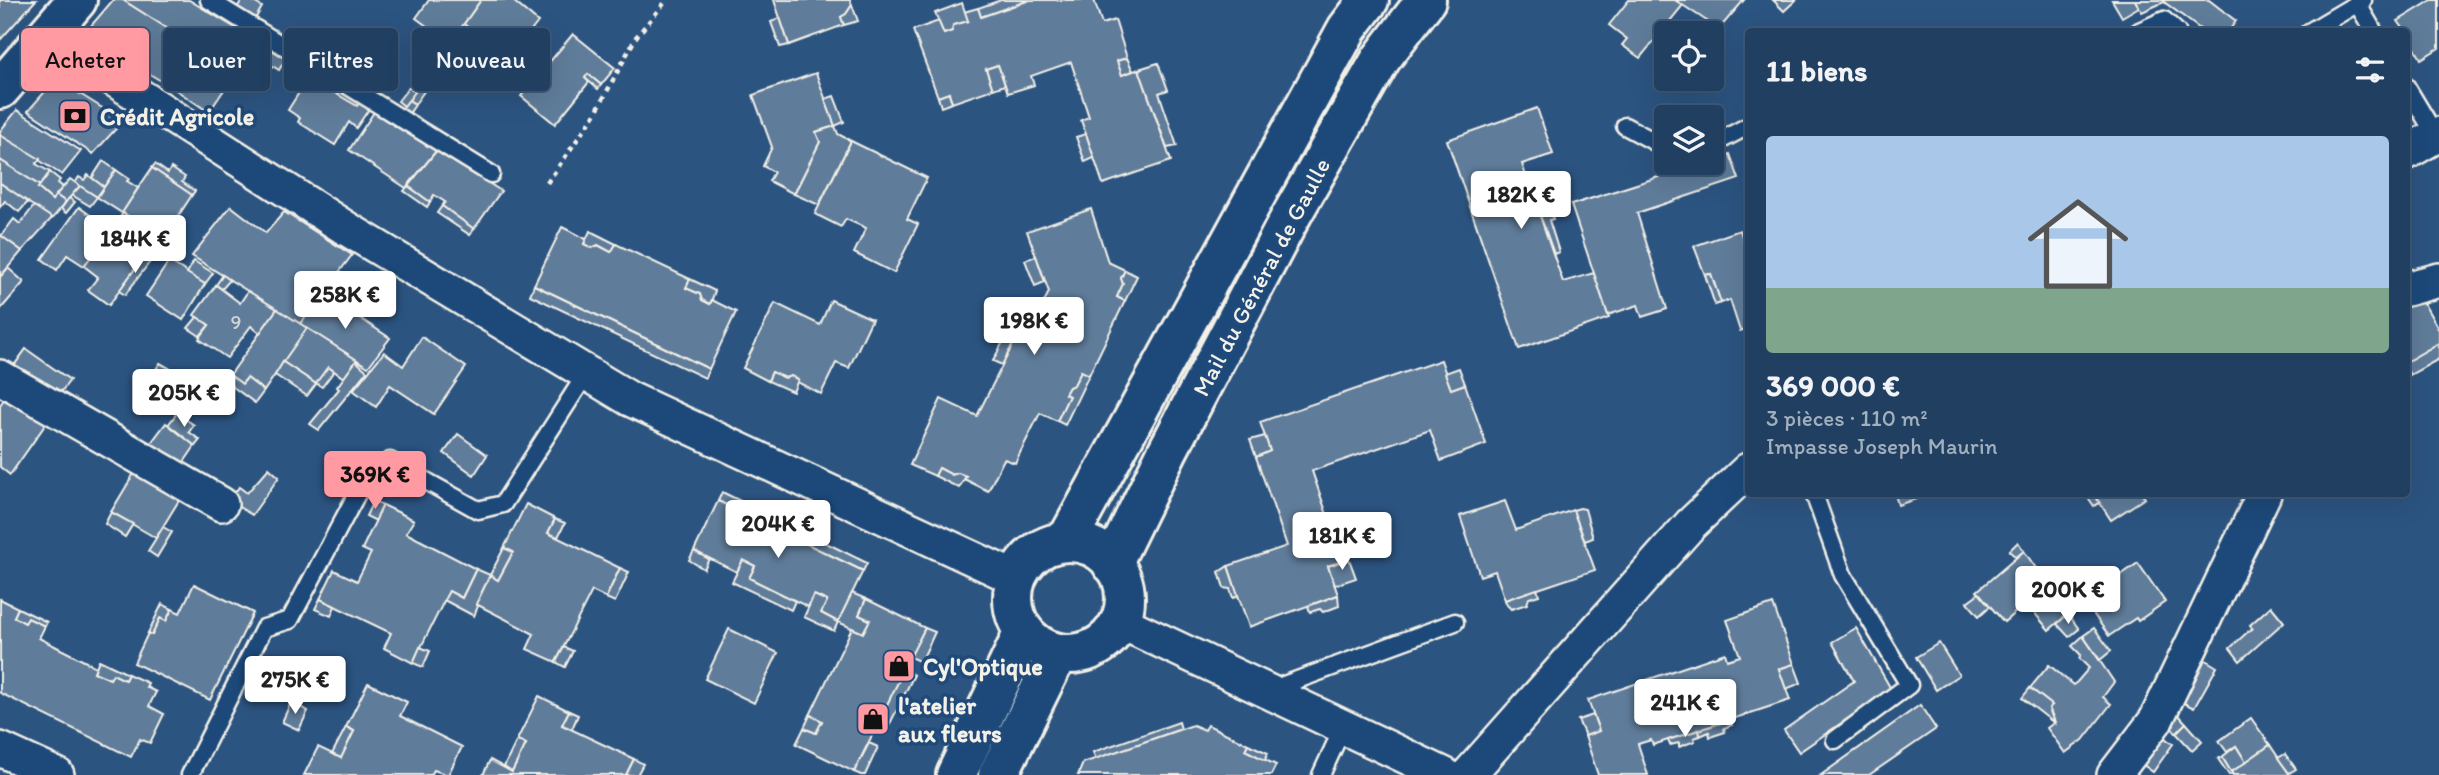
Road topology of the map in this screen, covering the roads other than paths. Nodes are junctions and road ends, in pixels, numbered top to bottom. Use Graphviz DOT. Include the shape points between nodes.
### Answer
graph roads {
  1 [pos="77,0"];
  2 [pos="209,0"];
  3 [pos="1369,0"];
  4 [pos="1426,0"];
  5 [pos="2360,2"];
  6 [pos="51,28"];
  7 [pos="2146,28"];
  8 [pos="2173,28"];
  9 [pos="2316,28"];
  10 [pos="2372,28"];
  11 [pos="21,64"];
  12 [pos="0,89"];
  13 [pos="132,91"];
  14 [pos="2410,92"];
  15 [pos="1625,126"];
  16 [pos="1745,128"];
  17 [pos="2437,135"];
  18 [pos="1724,139"];
  19 [pos="1654,142"];
  20 [pos="2410,151"];
  21 [pos="491,174"];
  22 [pos="2439,280"];
  23 [pos="2410,288"];
  24 [pos="586,374"];
  25 [pos="0,377"];
  26 [pos="1745,473"];
  27 [pos="1815,497"];
  28 [pos="2263,497"];
  29 [pos="221,503"];
  30 [pos="1066,542"];
  31 [pos="1112,564"];
  32 [pos="1015,578"];
  33 [pos="1121,622"];
  34 [pos="1455,622"];
  35 [pos="1024,632"];
  36 [pos="1058,653"];
  37 [pos="1268,691"];
  38 [pos="1343,727"];
  39 [pos="1835,740"];
  40 [pos="0,749"];
  41 [pos="57,775"];
  42 [pos="190,775"];
  43 [pos="956,775"];
  44 [pos="998,775"];
  45 [pos="1321,775"];
  46 [pos="1445,775"];
  47 [pos="1468,775"];
  48 [pos="2114,775"];
  1 -- 6 [label="street"];
  2 -- 21 [label="lane"];
  3 -- 30 [label="street, Mail du Général de Gaulle" via="1347,29"];
  4 -- 31 [label="street, Mail du Général de Gaulle" via="1381,59 1291,216"];
  5 -- 9 [label="lane"];
  5 -- 10 [label="lane"];
  7 -- 8 [label="lane" via="2164,20"];
  11 -- 12 [label="street"];
  13 -- 24 [label="street"];
  14 -- 17 [label="lane"];
  15 -- 19 [label="lane"];
  16 -- 18 [label="lane"];
  17 -- 20 [label="street"];
  22 -- 23 [label="street"];
  24 -- 32 [label="street" via="630,399"];
  24 -- 42 [label="lane" via="503,503 478,510 390,461 368,473 290,620 264,628"];
  25 -- 29 [label="street"];
  26 -- 47 [label="street" via="1691,524"];
  27 -- 39 [label="lane" via="1843,575 1909,685"];
  28 -- 48 [label="street" via="2156,720"];
  30 -- 31 [label="street" via="1088,545 1104,553"];
  30 -- 32 [label="street" via="1036,552"];
  31 -- 33 [label="street" via="1124,581"];
  32 -- 35 [label="street" via="1015,616"];
  33 -- 36 [label="street" via="1104,643 1088,652"];
  33 -- 37 [label="street"];
  34 -- 37 [label="lane"];
  35 -- 36 [label="street" via="1037,645"];
  35 -- 43 [label="street"];
  36 -- 44 [label="street"];
  37 -- 38 [label="street"];
  38 -- 45 [label="lane"];
  38 -- 46 [label="street"];
  40 -- 41 [label="street"];
}
